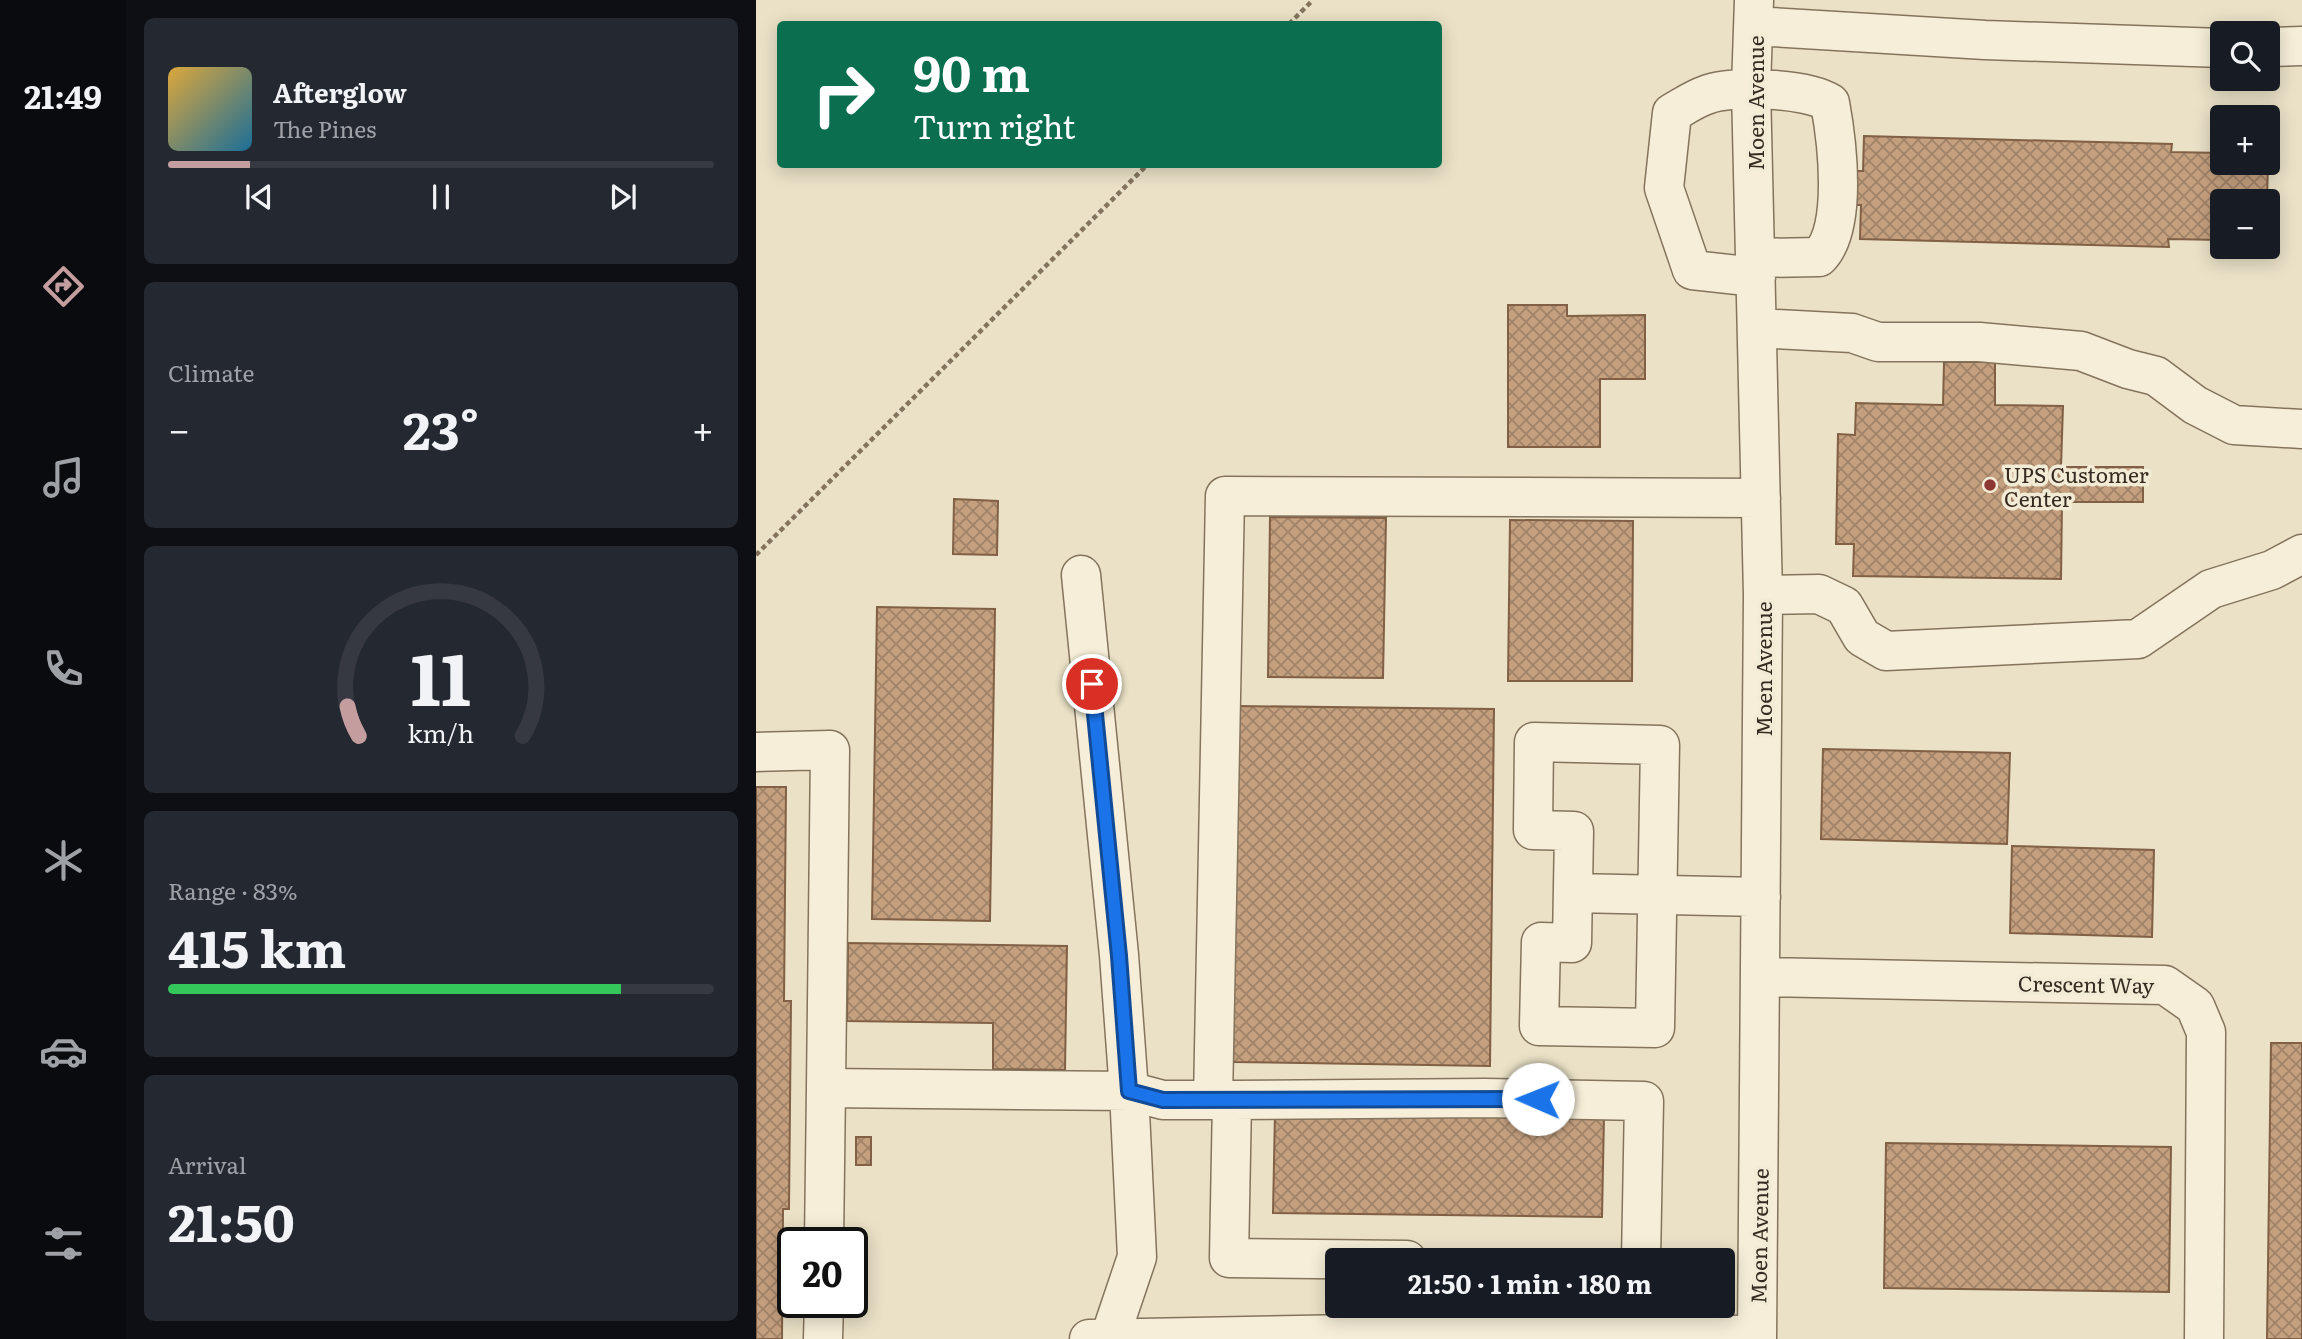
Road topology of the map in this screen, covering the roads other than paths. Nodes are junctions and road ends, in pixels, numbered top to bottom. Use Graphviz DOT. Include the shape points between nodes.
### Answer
graph roads {
  1 [pos="1754,13"];
  2 [pos="2302,46"];
  3 [pos="2280,47"];
  4 [pos="2210,48"];
  5 [pos="1751,88"];
  6 [pos="1756,268"];
  7 [pos="1757,328"];
  8 [pos="2302,429"];
  9 [pos="1761,498"];
  10 [pos="2302,554"];
  11 [pos="1081,575"];
  12 [pos="1763,595"];
  13 [pos="756,752"];
  14 [pos="1573,893"];
  15 [pos="1657,896"];
  16 [pos="1761,897"];
  17 [pos="1760,977"];
  18 [pos="826,1088"];
  19 [pos="1129,1091"];
  20 [pos="1223,1100"];
  21 [pos="824,1227"];
  22 [pos="1641,1248"];
  23 [pos="1325,1259"];
  24 [pos="824,1318"];
  25 [pos="1638,1320"];
  26 [pos="1416,1328"];
  27 [pos="1565,1336"];
  28 [pos="1757,1337"];
  29 [pos="1100,1338"];
  30 [pos="823,1339"];
  31 [pos="2204,1339"];
  1 -- 4 [label="street" via="1985,40"];
  1 -- 5 [label="street, Moen Avenue"];
  2 -- 3 [label="street"];
  5 -- 6 [label="street, Moen Avenue"];
  5 -- 6 [label="street" via="1818,95 1830,103 1836,138 1837,218 1827,250 1819,257"];
  5 -- 6 [label="street" via="1707,94 1672,113 1664,188 1692,270"];
  6 -- 7 [label="street, Moen Avenue"];
  7 -- 8 [label="street" via="1852,333 1878,342 1979,342 2081,351 2156,376 2195,405 2234,425"];
  7 -- 9 [label="street, Moen Avenue"];
  9 -- 12 [label="street, Moen Avenue"];
  9 -- 20 [label="street" via="1225,496"];
  10 -- 12 [label="street" via="2272,570 2211,589 2138,639 1886,650 1862,637 1844,606 1819,594"];
  11 -- 19 [label="street"];
  12 -- 16 [label="street, Moen Avenue"];
  13 -- 18 [label="street" via="830,750"];
  14 -- 15 [label="street"];
  14 -- 15 [label="street" via="1572,943 1541,942 1539,1026 1655,1028"];
  14 -- 15 [label="street" via="1574,831 1533,830 1534,742 1660,744"];
  15 -- 16 [label="street"];
  16 -- 17 [label="street, Moen Avenue"];
  17 -- 28 [label="street, Moen Avenue"];
  17 -- 31 [label="street, Crescent Way" via="2165,985 2195,1006 2206,1032"];
  18 -- 19 [label="street"];
  18 -- 21 [label="street"];
  19 -- 20 [label="street" via="1163,1100"];
  19 -- 29 [label="street" via="1138,1258"];
  20 -- 22 [label="street" via="1644,1101"];
  20 -- 23 [label="street" via="1229,1258"];
  24 -- 30 [label="street"];
  25 -- 27 [label="street"];
  25 -- 28 [label="street"];
  26 -- 27 [label="street"];
  26 -- 29 [label="street"];
}
